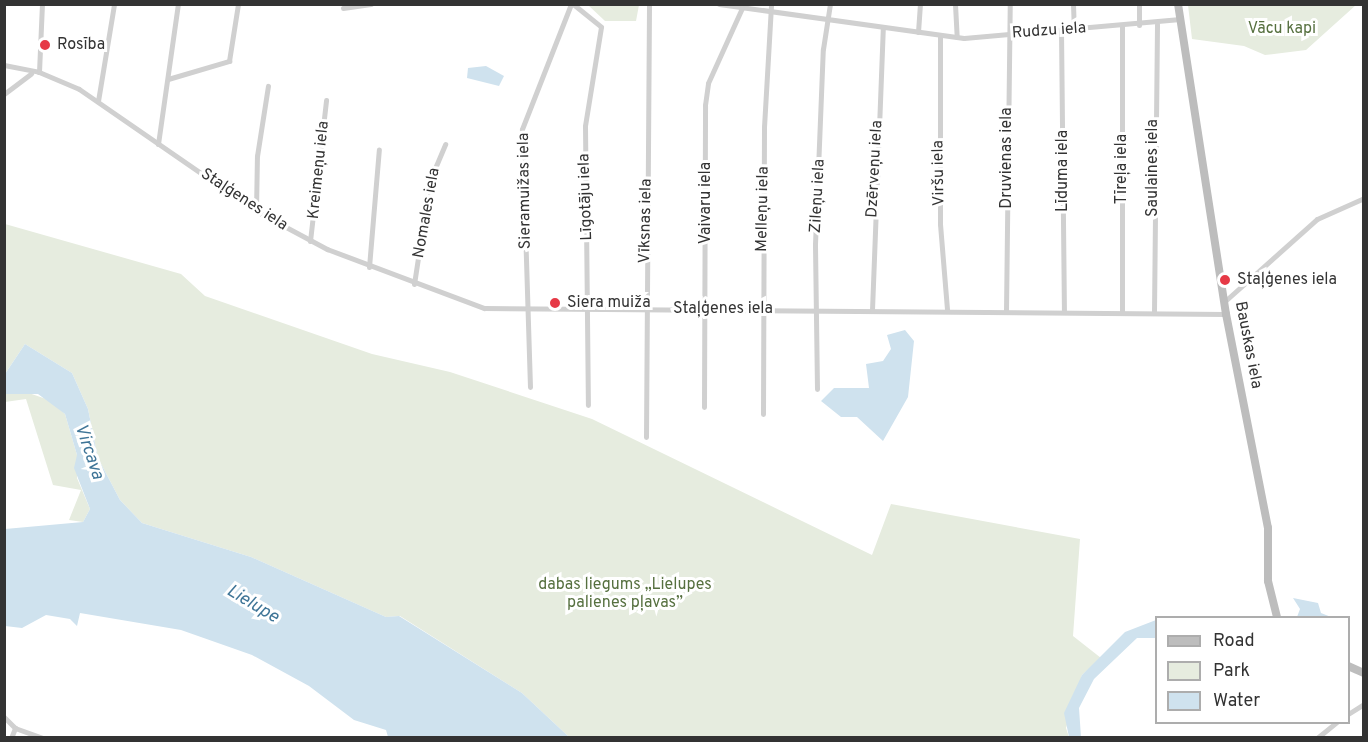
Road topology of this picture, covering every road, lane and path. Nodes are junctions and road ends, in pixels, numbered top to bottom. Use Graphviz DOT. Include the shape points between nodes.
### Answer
graph roads {
  1 [pos="42,4"];
  2 [pos="114,4"];
  3 [pos="178,4"];
  4 [pos="238,4"];
  5 [pos="370,4"];
  6 [pos="572,4"];
  7 [pos="649,4"];
  8 [pos="719,4"];
  9 [pos="771,4"];
  10 [pos="830,4"];
  11 [pos="920,4"];
  12 [pos="955,4"];
  13 [pos="1011,4"];
  14 [pos="1074,4"];
  15 [pos="1139,4"];
  16 [pos="1178,4"];
  17 [pos="343,8"];
  18 [pos="742,8"];
  19 [pos="770,12"];
  20 [pos="1180,19"];
  21 [pos="828,20"];
  22 [pos="1157,24"];
  23 [pos="1139,25"];
  24 [pos="1122,26"];
  25 [pos="883,27"];
  26 [pos="1074,29"];
  27 [pos="1061,30"];
  28 [pos="918,32"];
  29 [pos="1006,34"];
  30 [pos="940,35"];
  31 [pos="957,37"];
  32 [pos="4,65"];
  33 [pos="39,72"];
  34 [pos="31,74"];
  35 [pos="168,79"];
  36 [pos="268,86"];
  37 [pos="4,94"];
  38 [pos="326,100"];
  39 [pos="98,101"];
  40 [pos="158,144"];
  41 [pos="445,144"];
  42 [pos="379,148"];
  43 [pos="1364,198"];
  44 [pos="256,211"];
  45 [pos="310,240"];
  46 [pos="369,267"];
  47 [pos="414,284"];
  48 [pos="1225,301"];
  49 [pos="528,309"];
  50 [pos="589,309"];
  51 [pos="647,309"];
  52 [pos="705,309"];
  53 [pos="762,309"];
  54 [pos="815,310"];
  55 [pos="872,310"];
  56 [pos="947,310"];
  57 [pos="1006,311"];
  58 [pos="1064,312"];
  59 [pos="1122,312"];
  60 [pos="1154,312"];
  61 [pos="1227,314"];
  62 [pos="530,387"];
  63 [pos="817,389"];
  64 [pos="588,405"];
  65 [pos="704,407"];
  66 [pos="763,414"];
  67 [pos="646,437"];
  68 [pos="1277,616"];
  69 [pos="1350,667"];
  70 [pos="1364,673"];
  71 [pos="1364,704"];
  72 [pos="1350,713"];
  73 [pos="4,717"];
  74 [pos="1336,724"];
  75 [pos="15,728"];
  76 [pos="11,738"];
  77 [pos="42,738"];
  78 [pos="1317,738"];
  1 -- 33 [label="street"];
  2 -- 39 [label="street"];
  3 -- 35 [label="street"];
  4 -- 35 [label="street" via="229,61"];
  5 -- 17 [label="street"];
  6 -- 49 [label="street, Sieramuižas iela" via="522,129"];
  6 -- 50 [label="street, Līgotāju iela" via="601,27 585,126"];
  7 -- 51 [label="street, Vīksnas iela"];
  8 -- 18 [label="street, Rudzu iela"];
  9 -- 19 [label="street, Melleņu iela"];
  10 -- 21 [label="street, Zileņu iela"];
  11 -- 28 [label="street"];
  12 -- 31 [label="street"];
  13 -- 29 [label="street, Druvienas iela"];
  14 -- 26 [label="street"];
  15 -- 23 [label="street"];
  16 -- 20 [label="street, Bauskas iela"];
  18 -- 19 [label="street, Rudzu iela"];
  18 -- 52 [label="street, Vaivaru iela" via="708,83 705,105"];
  19 -- 21 [label="street, Rudzu iela"];
  19 -- 53 [label="street, Melleņu iela"];
  20 -- 22 [label="street, Rudzu iela"];
  20 -- 48 [label="street, Bauskas iela"];
  21 -- 25 [label="street, Rudzu iela"];
  21 -- 54 [label="street, Zileņu iela"];
  22 -- 23 [label="street, Rudzu iela"];
  22 -- 60 [label="street, Saulaines iela"];
  23 -- 24 [label="street, Rudzu iela"];
  24 -- 26 [label="street, Rudzu iela"];
  24 -- 59 [label="street, Tīreļa iela"];
  25 -- 28 [label="street, Rudzu iela"];
  25 -- 55 [label="street, Dzērveņu iela"];
  26 -- 27 [label="street, Rudzu iela"];
  27 -- 29 [label="street, Rudzu iela"];
  27 -- 58 [label="street, Līduma iela"];
  28 -- 30 [label="street, Rudzu iela"];
  29 -- 31 [label="street, Rudzu iela"];
  29 -- 57 [label="street, Druvienas iela"];
  30 -- 31 [label="street, Rudzu iela"];
  30 -- 56 [label="street, Viršu iela" via="940,224"];
  32 -- 34 [label="street"];
  33 -- 34 [label="street"];
  33 -- 39 [label="street, Staļģenes iela"];
  34 -- 37 [label="street"];
  35 -- 40 [label="street"];
  36 -- 44 [label="street" via="257,156"];
  38 -- 45 [label="street, Kreimeņu iela"];
  39 -- 40 [label="street, Staļģenes iela"];
  40 -- 44 [label="street, Staļģenes iela"];
  41 -- 47 [label="street, Nomales iela" via="430,180"];
  42 -- 46 [label="street"];
  43 -- 48 [label="street" via="1317,219"];
  44 -- 45 [label="street, Staļģenes iela"];
  45 -- 46 [label="street, Staļģenes iela"];
  46 -- 47 [label="street, Staļģenes iela"];
  47 -- 49 [label="street, Staļģenes iela" via="484,308"];
  48 -- 61 [label="street, Bauskas iela"];
  49 -- 50 [label="street, Staļģenes iela"];
  49 -- 62 [label="street, Sieramuižas iela"];
  50 -- 51 [label="street, Staļģenes iela"];
  50 -- 64 [label="street, Līgotāju iela"];
  51 -- 52 [label="street, Staļģenes iela"];
  51 -- 67 [label="street, Vīksnas iela"];
  52 -- 53 [label="street, Staļģenes iela"];
  52 -- 65 [label="street, Vaivaru iela"];
  53 -- 54 [label="street, Staļģenes iela"];
  53 -- 66 [label="street, Melleņu iela"];
  54 -- 55 [label="street, Staļģenes iela"];
  54 -- 63 [label="street, Zileņu iela"];
  55 -- 56 [label="street, Staļģenes iela"];
  56 -- 57 [label="street, Staļģenes iela"];
  57 -- 58 [label="street, Staļģenes iela"];
  58 -- 59 [label="street, Staļģenes iela"];
  59 -- 60 [label="street, Staļģenes iela"];
  60 -- 61 [label="street, Staļģenes iela"];
  61 -- 68 [label="street, Bauskas iela" via="1268,528 1268,581"];
  69 -- 70 [label="street"];
  71 -- 72 [label="street"];
  73 -- 75 [label="street"];
  74 -- 78 [label="street"];
  75 -- 76 [label="street"];
  75 -- 77 [label="street"];
}
